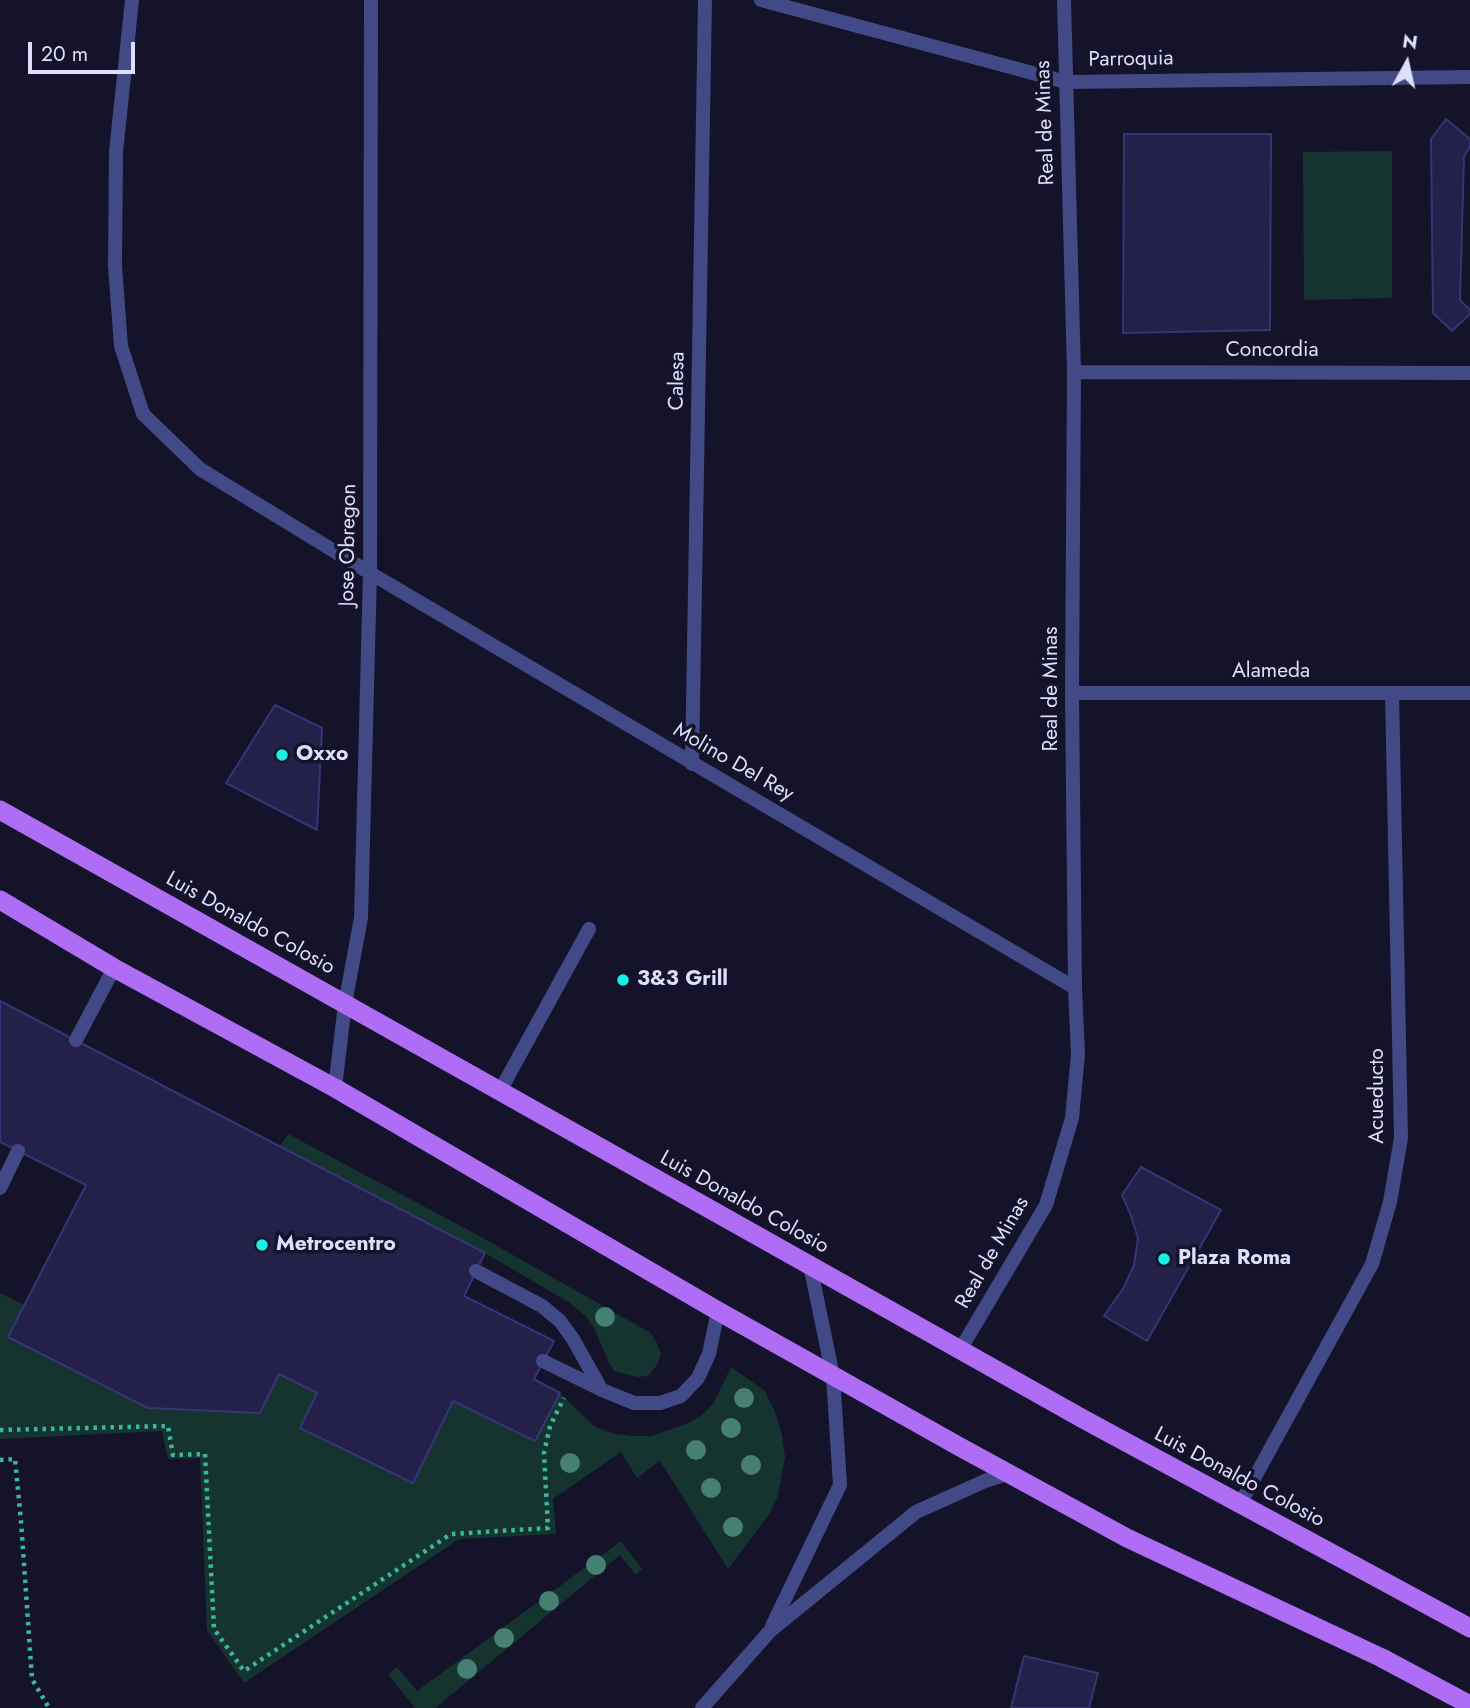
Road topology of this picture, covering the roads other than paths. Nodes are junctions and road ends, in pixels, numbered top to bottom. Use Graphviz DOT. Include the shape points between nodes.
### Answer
graph roads {
  1 [pos="132,0"];
  2 [pos="371,0"];
  3 [pos="705,0"];
  4 [pos="761,0"];
  5 [pos="1064,0"];
  6 [pos="1470,77"];
  7 [pos="1066,82"];
  8 [pos="1074,372"];
  9 [pos="1470,373"];
  10 [pos="370,573"];
  11 [pos="1072,693"];
  12 [pos="1392,693"];
  13 [pos="1470,693"];
  14 [pos="692,764"];
  15 [pos="0,810"];
  16 [pos="0,900"];
  17 [pos="589,929"];
  18 [pos="114,968"];
  19 [pos="1075,988"];
  20 [pos="345,1004"];
  21 [pos="76,1040"];
  22 [pos="335,1088"];
  23 [pos="500,1091"];
  24 [pos="19,1151"];
  25 [pos="0,1188"];
  26 [pos="810,1265"];
  27 [pos="476,1271"];
  28 [pos="718,1311"];
  29 [pos="960,1350"];
  30 [pos="543,1361"];
  31 [pos="833,1376"];
  32 [pos="601,1390"];
  33 [pos="1009,1473"];
  34 [pos="1240,1504"];
  35 [pos="1470,1628"];
  36 [pos="770,1631"];
  37 [pos="1470,1705"];
  38 [pos="702,1708"];
  1 -- 10 [label="street, Molino Del Rey" via="116,152 115,266 121,346 143,414 200,469"];
  2 -- 10 [label="street, Jose Obregon"];
  3 -- 14 [label="street, Calesa"];
  4 -- 7 [label="street, Parroquia"];
  5 -- 7 [label="street, Real de Minas"];
  6 -- 7 [label="street, Parroquia"];
  7 -- 8 [label="street, Real de Minas"];
  8 -- 9 [label="street, Concordia"];
  8 -- 11 [label="street, Real de Minas"];
  10 -- 14 [label="street, Molino Del Rey"];
  10 -- 20 [label="street, Jose Obregon" via="361,918"];
  11 -- 12 [label="street, Alameda"];
  11 -- 19 [label="street, Real de Minas"];
  12 -- 13 [label="street, Alameda"];
  12 -- 34 [label="street, Acueducto" via="1401,1138 1390,1202 1372,1264"];
  14 -- 19 [label="street, Molino Del Rey"];
  15 -- 20 [label="main road, Luis Donaldo Colosio"];
  16 -- 18 [label="main road"];
  17 -- 23 [label="street"];
  18 -- 21 [label="street"];
  18 -- 22 [label="main road"];
  19 -- 29 [label="street, Real de Minas" via="1078,1054 1072,1118 1046,1205"];
  20 -- 22 [label="street, Jose Obregon"];
  20 -- 23 [label="main road, Luis Donaldo Colosio"];
  22 -- 28 [label="main road"];
  23 -- 26 [label="main road, Luis Donaldo Colosio"];
  24 -- 25 [label="street"];
  26 -- 29 [label="main road, Luis Donaldo Colosio"];
  26 -- 31 [label="street"];
  27 -- 32 [label="street" via="542,1306 560,1321"];
  28 -- 31 [label="main road"];
  28 -- 32 [label="street" via="709,1354 698,1378 681,1396 660,1403 634,1403"];
  29 -- 34 [label="main road, Luis Donaldo Colosio"];
  30 -- 32 [label="street"];
  31 -- 33 [label="main road"];
  31 -- 36 [label="street" via="840,1485"];
  33 -- 36 [label="street" via="916,1512"];
  33 -- 37 [label="main road" via="1127,1538 1382,1658"];
  34 -- 35 [label="main road, Luis Donaldo Colosio"];
  36 -- 38 [label="street"];
}
